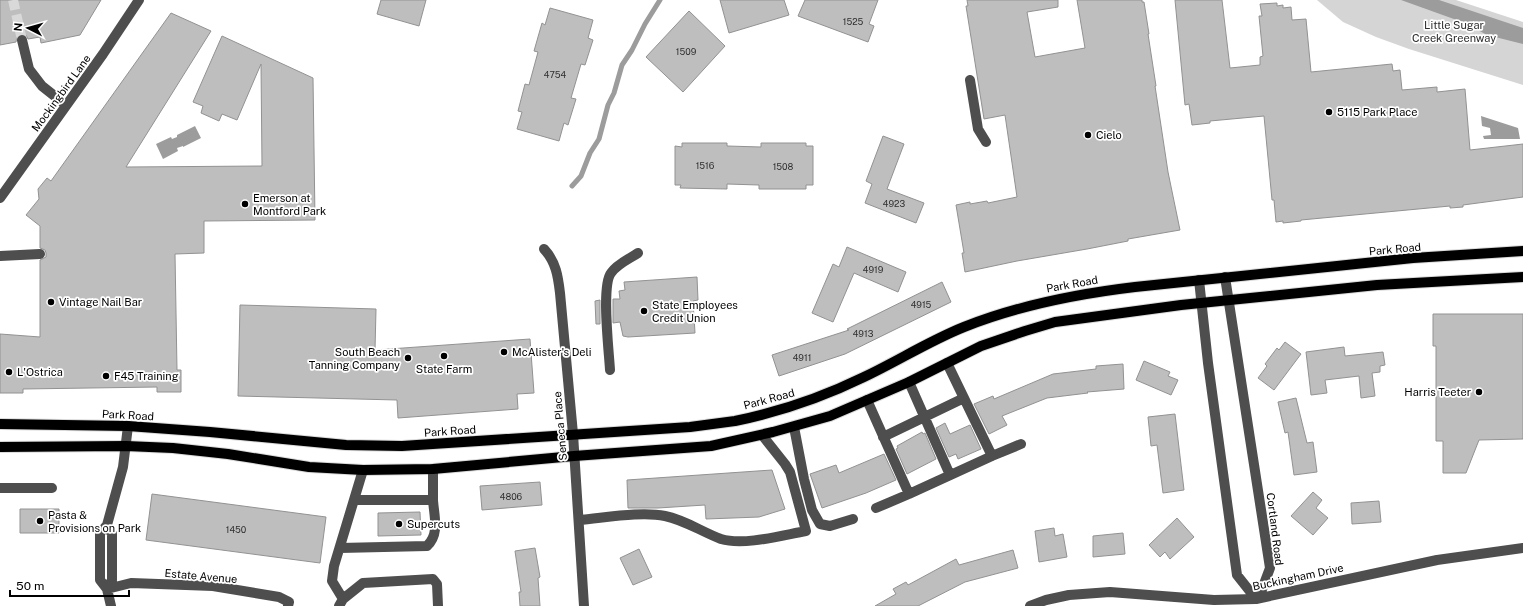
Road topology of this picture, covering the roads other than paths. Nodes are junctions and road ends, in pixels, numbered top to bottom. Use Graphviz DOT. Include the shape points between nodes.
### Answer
graph roads {
  1 [pos="139,0"];
  2 [pos="22,40"];
  3 [pos="970,80"];
  4 [pos="66,105"];
  5 [pos="986,142"];
  6 [pos="0,198"];
  7 [pos="544,249"];
  8 [pos="1523,251"];
  9 [pos="638,253"];
  10 [pos="40,254"];
  11 [pos="0,256"];
  12 [pos="1523,277"];
  13 [pos="1225,278"];
  14 [pos="1199,280"];
  15 [pos="1228,301"];
  16 [pos="1201,304"];
  17 [pos="946,363"];
  18 [pos="610,370"];
  19 [pos="910,382"];
  20 [pos="964,398"];
  21 [pos="867,400"];
  22 [pos="924,418"];
  23 [pos="0,424"];
  24 [pos="128,426"];
  25 [pos="794,427"];
  26 [pos="572,434"];
  27 [pos="762,435"];
  28 [pos="883,437"];
  29 [pos="1021,444"];
  30 [pos="126,446"];
  31 [pos="0,447"];
  32 [pos="574,456"];
  33 [pos="992,456"];
  34 [pos="433,469"];
  35 [pos="363,470"];
  36 [pos="950,475"];
  37 [pos="0,488"];
  38 [pos="52,488"];
  39 [pos="909,494"];
  40 [pos="354,500"];
  41 [pos="433,500"];
  42 [pos="876,508"];
  43 [pos="853,519"];
  44 [pos="579,520"];
  45 [pos="107,525"];
  46 [pos="340,548"];
  47 [pos="1523,548"];
  48 [pos="100,554"];
  49 [pos="112,554"];
  50 [pos="107,589"];
  51 [pos="341,603"];
  52 [pos="1255,604"];
  53 [pos="111,606"];
  54 [pos="288,606"];
  55 [pos="438,606"];
  56 [pos="584,606"];
  57 [pos="1030,606"];
  1 -- 4 [label="street, Mockingbird Lane"];
  2 -- 4 [label="street" via="29,68 42,86"];
  3 -- 5 [label="street" via="978,129"];
  4 -- 6 [label="street, Mockingbird Lane"];
  7 -- 26 [label="street, Seneca Place" via="550,255 557,271"];
  8 -- 13 [label="main road, Park Road" via="1413,258"];
  9 -- 18 [label="street" via="617,266 607,280"];
  10 -- 11 [label="street"];
  12 -- 15 [label="main road" via="1377,285"];
  13 -- 14 [label="main road, Park Road"];
  13 -- 15 [label="street, Cortland Road"];
  14 -- 16 [label="street"];
  14 -- 26 [label="main road, Park Road" via="1094,292 1003,313 933,341 865,377 780,410 735,421 690,427"];
  15 -- 16 [label="main road"];
  15 -- 52 [label="street, Cortland Road" via="1270,568"];
  16 -- 17 [label="main road" via="1055,322 981,346"];
  16 -- 52 [label="street" via="1237,575"];
  17 -- 19 [label="main road"];
  17 -- 20 [label="street"];
  19 -- 21 [label="main road"];
  19 -- 22 [label="street"];
  20 -- 22 [label="street"];
  20 -- 33 [label="street"];
  21 -- 25 [label="main road" via="830,416"];
  21 -- 28 [label="street"];
  22 -- 28 [label="street"];
  22 -- 36 [label="street"];
  23 -- 24 [label="main road, Park Road"];
  24 -- 26 [label="main road, Park Road" via="346,445 402,446"];
  24 -- 30 [label="street"];
  25 -- 27 [label="main road"];
  25 -- 43 [label="street" via="812,510 820,524 830,526"];
  26 -- 32 [label="street, Seneca Place"];
  27 -- 32 [label="main road" via="711,446"];
  27 -- 44 [label="street" via="790,472 806,531 747,541 722,539 683,521 664,516 648,514"];
  28 -- 39 [label="street"];
  29 -- 33 [label="street"];
  30 -- 31 [label="main road"];
  30 -- 35 [label="main road" via="173,448 309,466"];
  30 -- 45 [label="street" via="123,468"];
  32 -- 34 [label="main road"];
  32 -- 44 [label="street, Seneca Place"];
  33 -- 36 [label="street"];
  34 -- 35 [label="main road"];
  34 -- 41 [label="street"];
  35 -- 40 [label="street"];
  36 -- 39 [label="street"];
  37 -- 38 [label="street"];
  39 -- 42 [label="street"];
  40 -- 41 [label="street"];
  40 -- 46 [label="street"];
  41 -- 46 [label="street" via="435,534 427,546"];
  44 -- 56 [label="street, Seneca Place"];
  45 -- 48 [label="street" via="100,533"];
  45 -- 49 [label="street" via="112,534"];
  46 -- 51 [label="street" via="332,581"];
  47 -- 52 [label="street, Buckingham Drive" via="1437,560"];
  48 -- 49 [label="street"];
  48 -- 50 [label="street" via="100,580"];
  49 -- 50 [label="street" via="112,580"];
  50 -- 53 [label="street"];
  50 -- 54 [label="street, Estate Avenue" via="131,583 213,586 279,597 288,602"];
  51 -- 55 [label="street" via="362,583 432,579 437,584"];
  52 -- 57 [label="street, Buckingham Drive" via="1110,592 1069,595"];
}
